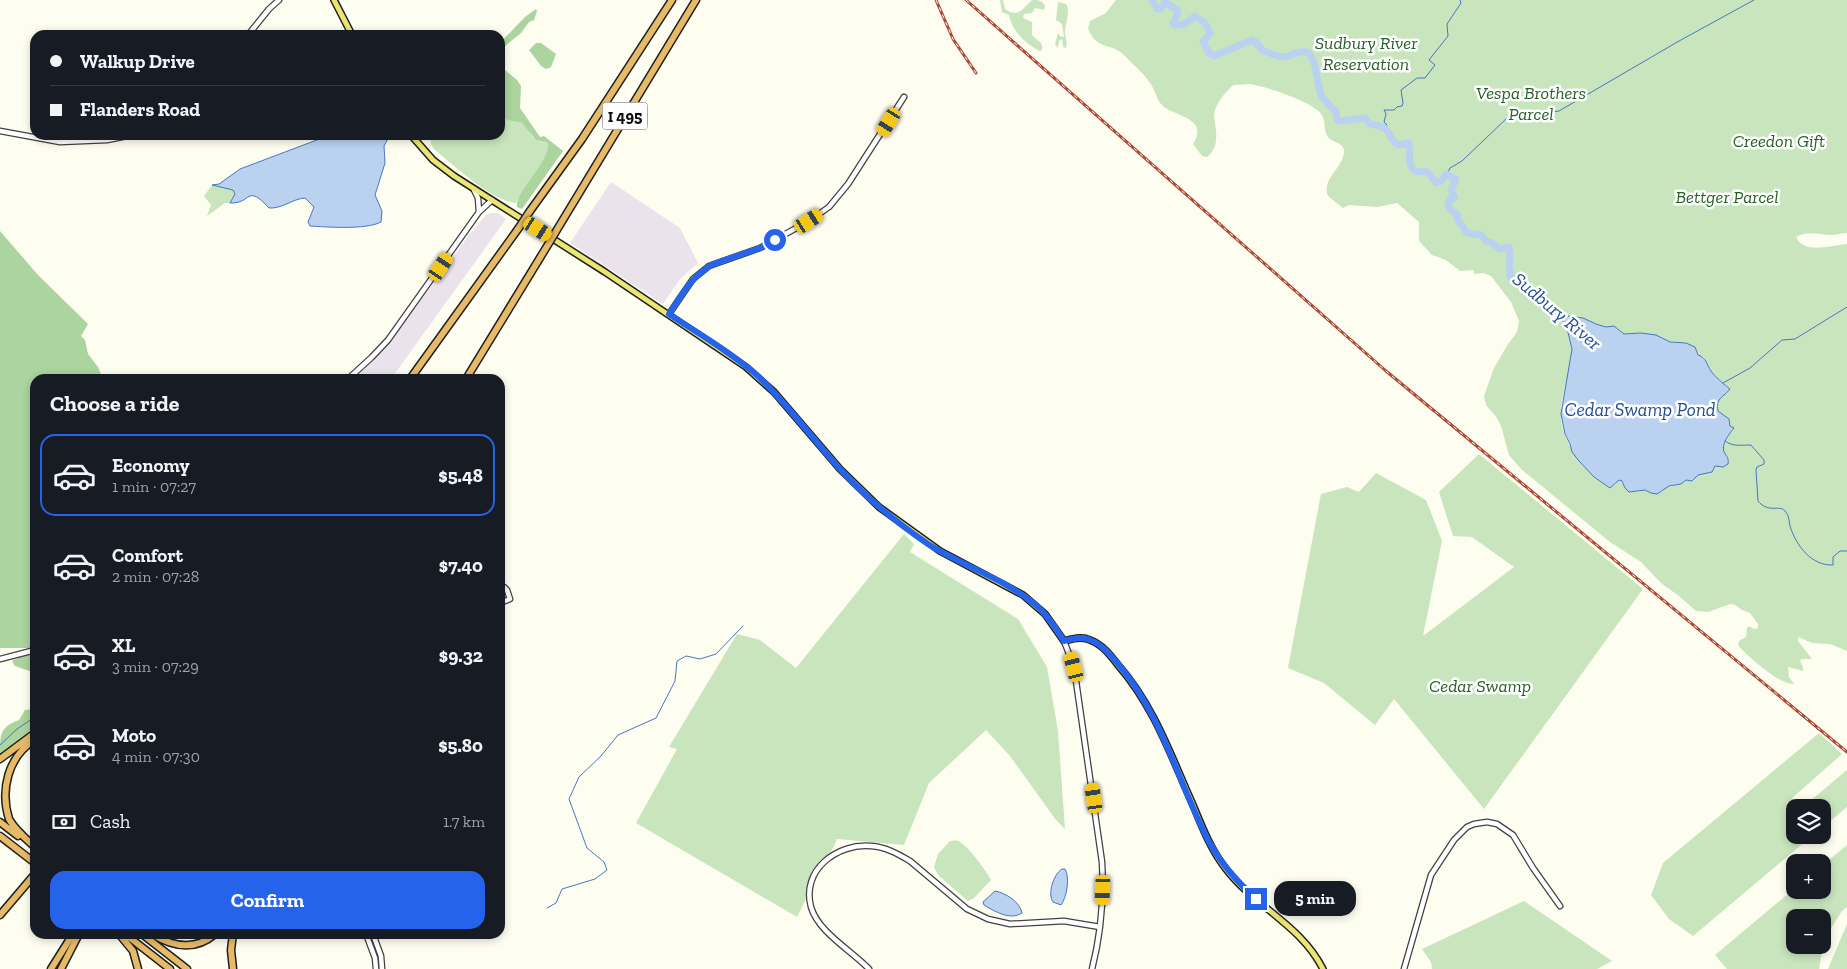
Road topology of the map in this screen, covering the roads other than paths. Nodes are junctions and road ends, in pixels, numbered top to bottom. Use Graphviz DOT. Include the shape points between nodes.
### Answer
graph roads {
  1 [pos="279,0"];
  2 [pos="334,0"];
  3 [pos="672,0"];
  4 [pos="696,0"];
  5 [pos="252,30"];
  6 [pos="349,30"];
  7 [pos="904,96"];
  8 [pos="0,131"];
  9 [pos="30,136"];
  10 [pos="49,140"];
  11 [pos="107,140"];
  12 [pos="416,140"];
  13 [pos="474,189"];
  14 [pos="492,200"];
  15 [pos="478,212"];
  16 [pos="669,314"];
  17 [pos="353,374"];
  18 [pos="414,374"];
  19 [pos="469,374"];
  20 [pos="505,588"];
  21 [pos="505,601"];
  22 [pos="1064,641"];
  23 [pos="30,651"];
  24 [pos="0,659"];
  25 [pos="30,737"];
  26 [pos="30,744"];
  27 [pos="0,759"];
  28 [pos="0,822"];
  29 [pos="0,836"];
  30 [pos="0,841"];
  31 [pos="30,843"];
  32 [pos="30,844"];
  33 [pos="30,860"];
  34 [pos="30,861"];
  35 [pos="30,879"];
  36 [pos="30,880"];
  37 [pos="1560,906"];
  38 [pos="0,908"];
  39 [pos="0,915"];
  40 [pos="1100,927"];
  41 [pos="70,939"];
  42 [pos="76,939"];
  43 [pos="123,939"];
  44 [pos="131,939"];
  45 [pos="148,939"];
  46 [pos="161,939"];
  47 [pos="207,939"];
  48 [pos="232,939"];
  49 [pos="368,939"];
  50 [pos="375,939"];
  51 [pos="51,969"];
  52 [pos="61,969"];
  53 [pos="138,969"];
  54 [pos="170,969"];
  55 [pos="187,969"];
  56 [pos="233,969"];
  57 [pos="376,969"];
  58 [pos="382,969"];
  59 [pos="868,969"];
  60 [pos="1092,969"];
  61 [pos="1323,969"];
  62 [pos="1404,969"];
  1 -- 5 [label="street"];
  2 -- 6 [label="main road"];
  3 -- 18 [label="highway, I 495, bridge" via="582,139"];
  4 -- 19 [label="highway, I 495, bridge"];
  7 -- 16 [label="street" via="829,208 760,248 709,266 693,280"];
  8 -- 9 [label="street"];
  10 -- 11 [label="street"];
  12 -- 13 [label="main road" via="440,166"];
  13 -- 14 [label="main road"];
  13 -- 15 [label="street"];
  14 -- 15 [label="street"];
  14 -- 16 [label="main road"];
  15 -- 17 [label="street" via="388,340"];
  16 -- 22 [label="main road" via="758,377 840,469 879,507 934,548 1024,595 1045,614"];
  20 -- 21 [label="street" via="510,599"];
  22 -- 40 [label="street" via="1074,667 1099,838 1103,890"];
  22 -- 61 [label="main road" via="1090,639 1106,651 1126,674 1156,720 1204,832 1221,862 1243,888 1299,935"];
  23 -- 24 [label="street"];
  25 -- 27 [label="highway"];
  26 -- 31 [label="highway" via="9,766 2,793 10,821"];
  28 -- 32 [label="highway"];
  29 -- 33 [label="highway"];
  30 -- 34 [label="highway"];
  35 -- 38 [label="highway"];
  36 -- 39 [label="highway"];
  37 -- 62 [label="street" via="1513,835 1497,824 1474,824 1454,840 1431,875"];
  40 -- 59 [label="street" via="1064,921 1018,925 995,922 967,909 910,861 891,850 850,847 835,853 817,870 811,884 811,908 826,930"];
  40 -- 60 [label="street"];
  41 -- 51 [label="highway"];
  42 -- 52 [label="highway"];
  43 -- 53 [label="highway" via="133,951"];
  44 -- 54 [label="highway"];
  45 -- 55 [label="highway"];
  46 -- 47 [label="highway" via="185,946"];
  48 -- 56 [label="highway"];
  49 -- 57 [label="street"];
  50 -- 58 [label="street"];
}
